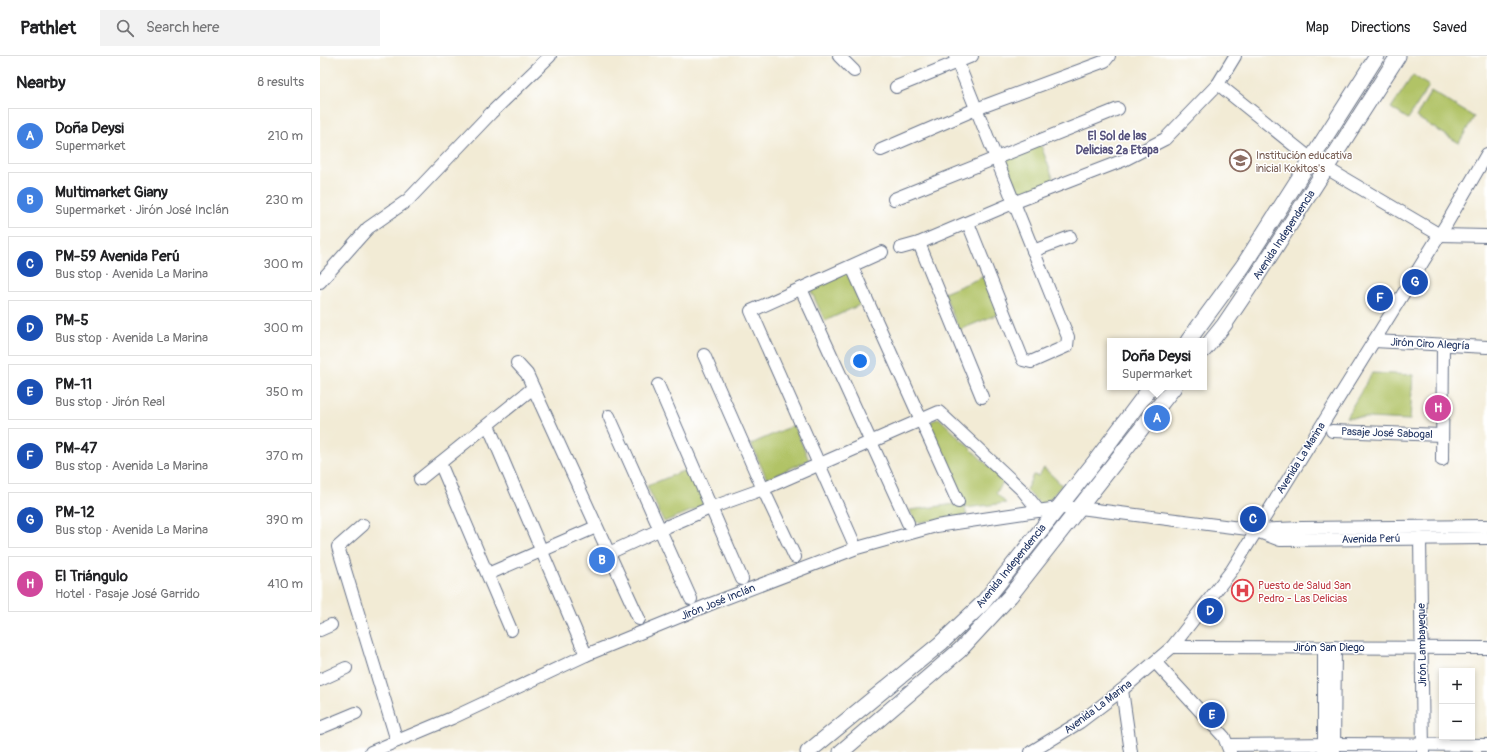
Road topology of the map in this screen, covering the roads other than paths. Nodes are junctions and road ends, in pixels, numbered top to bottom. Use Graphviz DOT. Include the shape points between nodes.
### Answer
graph roads {
  1 [pos="550,56"];
  2 [pos="839,56"];
  3 [pos="972,56"];
  4 [pos="1109,56"];
  5 [pos="1235,56"];
  6 [pos="1377,56"];
  7 [pos="1393,58"];
  8 [pos="956,59"];
  9 [pos="854,71"];
  10 [pos="1218,84"];
  11 [pos="896,87"];
  12 [pos="1118,108"];
  13 [pos="976,109"];
  14 [pos="881,150"];
  15 [pos="1487,154"];
  16 [pos="995,157"];
  17 [pos="1311,159"];
  18 [pos="1327,168"];
  19 [pos="894,199"];
  20 [pos="1013,203"];
  21 [pos="968,223"];
  22 [pos="1266,230"];
  23 [pos="1440,234"];
  24 [pos="1487,236"];
  25 [pos="1070,237"];
  26 [pos="1281,239"];
  27 [pos="919,243"];
  28 [pos="901,248"];
  29 [pos="1033,251"];
  30 [pos="882,252"];
  31 [pos="1243,266"];
  32 [pos="852,267"];
  33 [pos="1258,276"];
  34 [pos="320,282"];
  35 [pos="801,290"];
  36 [pos="1190,338"];
  37 [pos="1374,341"];
  38 [pos="1207,346"];
  39 [pos="1443,346"];
  40 [pos="1487,347"];
  41 [pos="704,355"];
  42 [pos="517,363"];
  43 [pos="658,385"];
  44 [pos="533,388"];
  45 [pos="1149,390"];
  46 [pos="1166,390"];
  47 [pos="982,397"];
  48 [pos="609,416"];
  49 [pos="922,420"];
  50 [pos="488,425"];
  51 [pos="1332,431"];
  52 [pos="1442,435"];
  53 [pos="872,441"];
  54 [pos="1442,460"];
  55 [pos="440,463"];
  56 [pos="819,464"];
  57 [pos="420,480"];
  58 [pos="763,489"];
  59 [pos="958,502"];
  60 [pos="710,508"];
  61 [pos="1058,508"];
  62 [pos="1080,508"];
  63 [pos="1039,511"];
  64 [pos="908,523"];
  65 [pos="363,525"];
  66 [pos="1446,526"];
  67 [pos="1487,526"];
  68 [pos="596,527"];
  69 [pos="659,530"];
  70 [pos="1256,530"];
  71 [pos="1420,538"];
  72 [pos="1446,538"];
  73 [pos="1487,538"];
  74 [pos="853,541"];
  75 [pos="541,550"];
  76 [pos="608,553"];
  77 [pos="795,558"];
  78 [pos="488,574"];
  79 [pos="742,578"];
  80 [pos="997,586"];
  81 [pos="1010,596"];
  82 [pos="691,599"];
  83 [pos="639,619"];
  84 [pos="511,630"];
  85 [pos="1172,647"];
  86 [pos="1330,647"];
  87 [pos="1422,647"];
  88 [pos="1487,648"];
  89 [pos="586,656"];
  90 [pos="1155,662"];
  91 [pos="346,668"];
  92 [pos="320,680"];
  93 [pos="1122,690"];
  94 [pos="356,713"];
  95 [pos="320,728"];
  96 [pos="831,733"];
  97 [pos="397,741"];
  98 [pos="1487,746"];
  99 [pos="1329,748"];
  100 [pos="1229,749"];
  101 [pos="1423,749"];
  102 [pos="843,751"];
  103 [pos="371,752"];
  104 [pos="808,752"];
  105 [pos="1031,752"];
  106 [pos="1131,752"];
  1 -- 34 [label="street" via="408,200 363,232"];
  2 -- 9 [label="street"];
  3 -- 8 [label="street"];
  4 -- 13 [label="street" via="1105,61"];
  5 -- 10 [label="street"];
  6 -- 17 [label="main road, Avenida Independencia"];
  7 -- 18 [label="main road, Avenida Independencia"];
  8 -- 11 [label="street"];
  8 -- 13 [label="street"];
  10 -- 17 [label="street"];
  10 -- 20 [label="street" via="1165,138 1124,160"];
  12 -- 16 [label="street"];
  13 -- 14 [label="street"];
  13 -- 16 [label="street"];
  15 -- 23 [label="street, Avenida La Marina"];
  16 -- 19 [label="street"];
  16 -- 20 [label="street"];
  17 -- 18 [label="street"];
  17 -- 22 [label="main road, Avenida Independencia"];
  18 -- 23 [label="street"];
  18 -- 26 [label="main road, Avenida Independencia"];
  20 -- 21 [label="street"];
  20 -- 29 [label="street"];
  21 -- 27 [label="street"];
  21 -- 29 [label="street" via="1021,357 1028,362 1064,348 1069,340"];
  22 -- 26 [label="main road"];
  22 -- 31 [label="main road, Avenida Independencia"];
  23 -- 24 [label="street"];
  23 -- 37 [label="street, Avenida La Marina"];
  25 -- 29 [label="street"];
  26 -- 33 [label="main road, Avenida Independencia"];
  27 -- 28 [label="street"];
  27 -- 47 [label="street"];
  30 -- 32 [label="street"];
  31 -- 33 [label="main road"];
  31 -- 36 [label="main road, Avenida Independencia"];
  32 -- 35 [label="street"];
  32 -- 49 [label="street"];
  33 -- 38 [label="main road, Avenida Independencia"];
  35 -- 53 [label="street"];
  35 -- 56 [label="street" via="751,311"];
  37 -- 39 [label="street, Jirón Ciro Alegría"];
  37 -- 70 [label="street, Avenida La Marina"];
  39 -- 40 [label="street, Jirón Ciro Alegría"];
  39 -- 52 [label="street"];
  41 -- 58 [label="street"];
  42 -- 44 [label="street" via="527,374"];
  43 -- 60 [label="street"];
  44 -- 50 [label="street"];
  44 -- 68 [label="street"];
  45 -- 61 [label="main road, Avenida Independencia"];
  46 -- 62 [label="main road, Avenida Independencia"];
  48 -- 69 [label="street"];
  49 -- 53 [label="street"];
  49 -- 59 [label="street"];
  49 -- 63 [label="street" via="939,412 1022,491"];
  50 -- 55 [label="street"];
  50 -- 75 [label="street"];
  51 -- 52 [label="street, Pasaje José Sabogal"];
  52 -- 54 [label="street"];
  53 -- 56 [label="street"];
  53 -- 64 [label="street"];
  55 -- 57 [label="street"];
  55 -- 78 [label="street"];
  56 -- 58 [label="street"];
  56 -- 74 [label="street"];
  58 -- 60 [label="street"];
  58 -- 77 [label="street"];
  60 -- 69 [label="street"];
  60 -- 79 [label="street"];
  61 -- 62 [label="street, Jirón José Inclán"];
  61 -- 63 [label="street, Jirón José Inclán"];
  61 -- 80 [label="main road, Avenida Independencia"];
  62 -- 70 [label="street, Avenida Perú"];
  62 -- 81 [label="main road, Avenida Independencia"];
  63 -- 89 [label="street, Jirón José Inclán" via="936,526 857,548 713,603"];
  65 -- 97 [label="street" via="338,547"];
  66 -- 67 [label="street, Avenida Perú"];
  66 -- 70 [label="street, Avenida Perú"];
  66 -- 72 [label="street"];
  68 -- 75 [label="street"];
  68 -- 76 [label="street"];
  69 -- 76 [label="street"];
  69 -- 82 [label="street"];
  70 -- 71 [label="street, Avenida Perú" via="1280,540"];
  70 -- 85 [label="street, Avenida La Marina" via="1232,570"];
  71 -- 72 [label="street, Avenida Perú"];
  71 -- 87 [label="street, Jirón Lambayeque"];
  72 -- 73 [label="street, Avenida Perú"];
  75 -- 78 [label="street"];
  75 -- 89 [label="street"];
  76 -- 83 [label="street"];
  78 -- 84 [label="street"];
  80 -- 81 [label="main road"];
  80 -- 96 [label="main road, Avenida Independencia" via="941,643"];
  81 -- 102 [label="main road, Avenida Independencia" via="960,650"];
  85 -- 86 [label="street, Jirón San Diego"];
  85 -- 90 [label="street, Avenida La Marina"];
  86 -- 87 [label="street, Jirón San Diego"];
  86 -- 99 [label="street"];
  87 -- 88 [label="street, Jirón San Diego"];
  87 -- 101 [label="street, Jirón Lambayeque"];
  89 -- 97 [label="street, Jirón José Inclán"];
  90 -- 93 [label="street, Avenida La Marina"];
  90 -- 100 [label="street" via="1213,725"];
  91 -- 92 [label="street"];
  93 -- 105 [label="street, Avenida La Marina" via="1080,722"];
  93 -- 106 [label="street"];
  94 -- 95 [label="street"];
  96 -- 102 [label="main road"];
  96 -- 104 [label="main road, Avenida Independencia"];
  97 -- 103 [label="street, Jirón José Inclán"];
  98 -- 101 [label="street"];
  99 -- 100 [label="street"];
  99 -- 101 [label="street"];
}
